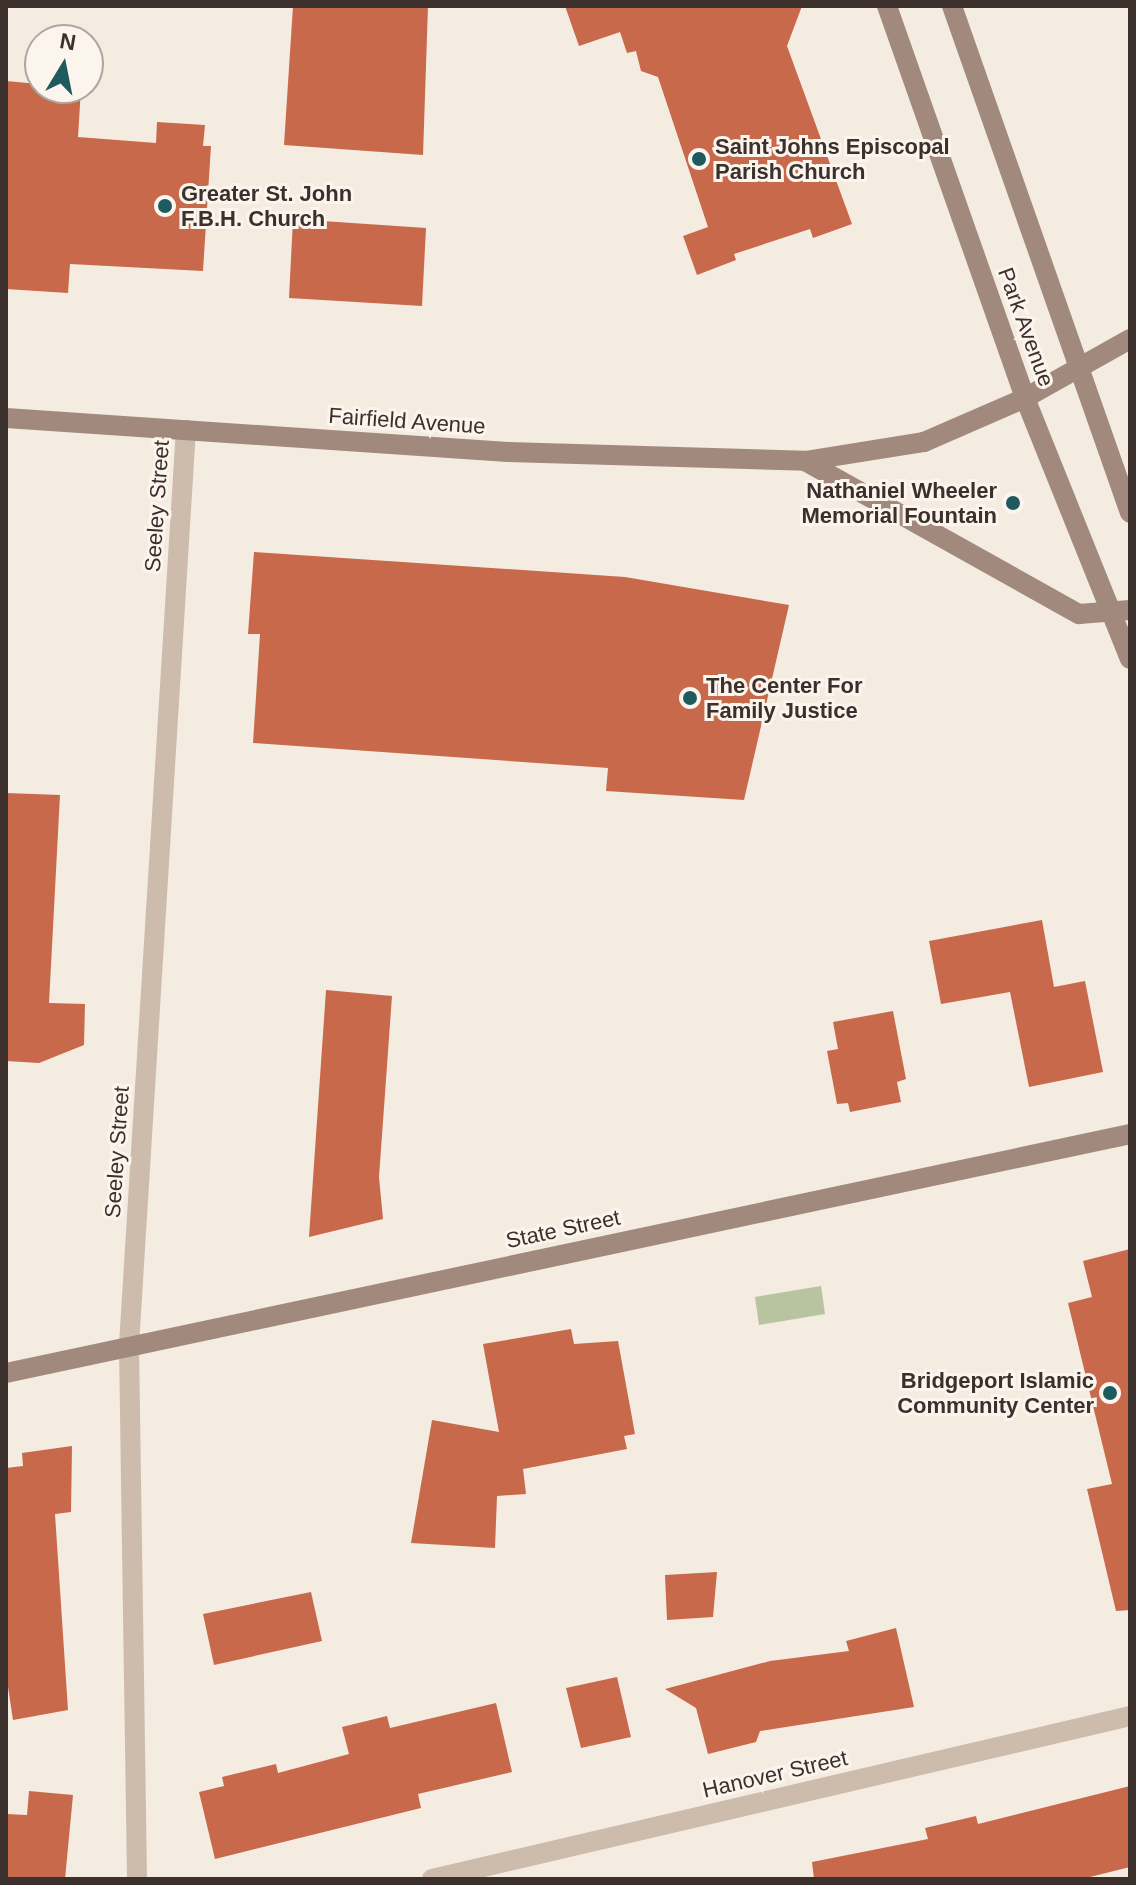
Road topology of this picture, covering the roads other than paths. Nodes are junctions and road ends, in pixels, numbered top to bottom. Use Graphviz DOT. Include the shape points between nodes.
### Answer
graph roads {
  1 [pos="887,6"];
  2 [pos="952,6"];
  3 [pos="1130,339"];
  4 [pos="1077,370"];
  5 [pos="1025,398"];
  6 [pos="6,418"];
  7 [pos="186,430"];
  8 [pos="805,461"];
  9 [pos="1130,513"];
  10 [pos="1121,612"];
  11 [pos="1130,659"];
  12 [pos="1130,1134"];
  13 [pos="129,1345"];
  14 [pos="6,1373"];
  15 [pos="1130,1716"];
  16 [pos="137,1879"];
  17 [pos="432,1879"];
  1 -- 5 [label="main road, Park Avenue"];
  2 -- 4 [label="main road, Park Avenue"];
  3 -- 4 [label="main road, Fairfield Avenue"];
  4 -- 5 [label="main road, Fairfield Avenue"];
  4 -- 9 [label="main road, Park Avenue"];
  5 -- 8 [label="main road, Fairfield Avenue" via="924,442"];
  5 -- 10 [label="main road, Park Avenue"];
  6 -- 7 [label="main road, Fairfield Avenue"];
  7 -- 8 [label="main road, Fairfield Avenue" via="508,452"];
  7 -- 13 [label="street, Seeley Street"];
  8 -- 10 [label="main road, Fairfield Avenue" via="1079,614"];
  10 -- 11 [label="main road, Park Avenue"];
  12 -- 13 [label="main road, State Street"];
  13 -- 14 [label="main road, State Street"];
  13 -- 16 [label="street, Seeley Street"];
  15 -- 17 [label="street, Hanover Street"];
}
